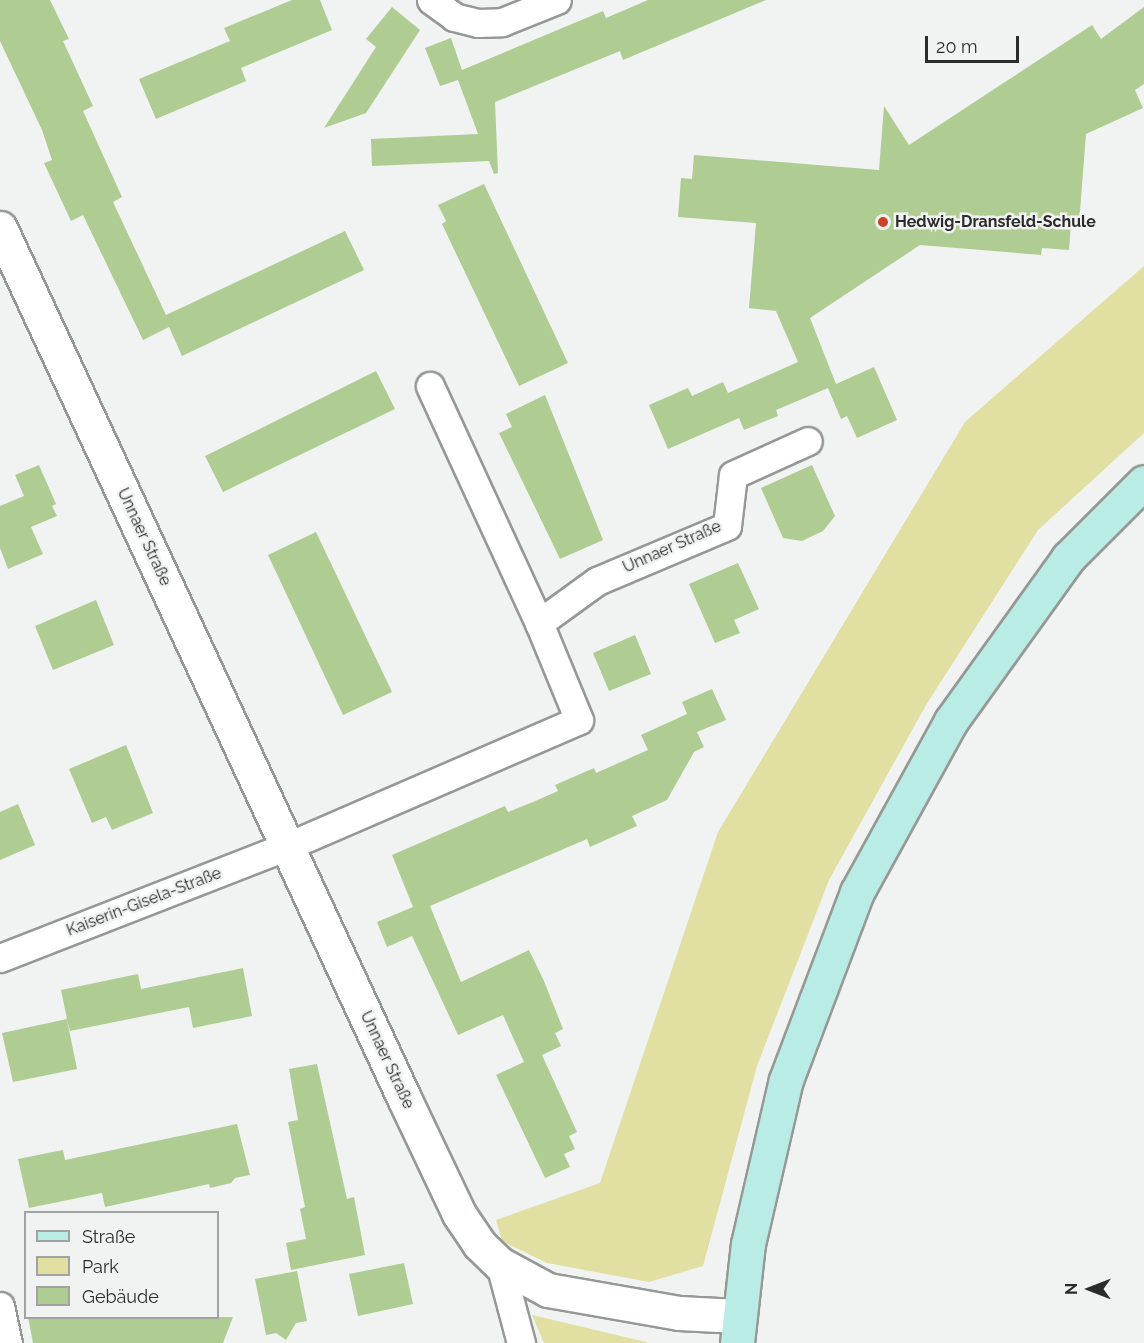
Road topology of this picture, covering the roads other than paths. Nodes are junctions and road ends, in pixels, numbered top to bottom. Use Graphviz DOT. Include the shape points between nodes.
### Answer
graph roads {
  1 [pos="431,0"];
  2 [pos="557,0"];
  3 [pos="0,228"];
  4 [pos="430,386"];
  5 [pos="808,441"];
  6 [pos="1144,482"];
  7 [pos="539,623"];
  8 [pos="288,846"];
  9 [pos="0,958"];
  10 [pos="500,1264"];
  11 [pos="0,1306"];
  12 [pos="737,1330"];
  13 [pos="8,1343"];
  14 [pos="521,1343"];
  1 -- 2 [label="street" via="454,17 478,23 502,22"];
  3 -- 8 [label="street, Unnaer Straße"];
  4 -- 7 [label="street"];
  5 -- 7 [label="street, Unnaer Straße" via="733,475 727,526 597,581"];
  6 -- 12 [label="main road" via="1068,558 951,722 857,892 786,1080 748,1244"];
  7 -- 8 [label="street" via="579,720"];
  8 -- 9 [label="street, Kaiserin-Gisela-Straße"];
  8 -- 10 [label="street, Unnaer Straße" via="459,1214 479,1244"];
  10 -- 12 [label="street, Unnaer Straße" via="548,1290 679,1313"];
  10 -- 14 [label="street"];
  11 -- 13 [label="street"];
}
